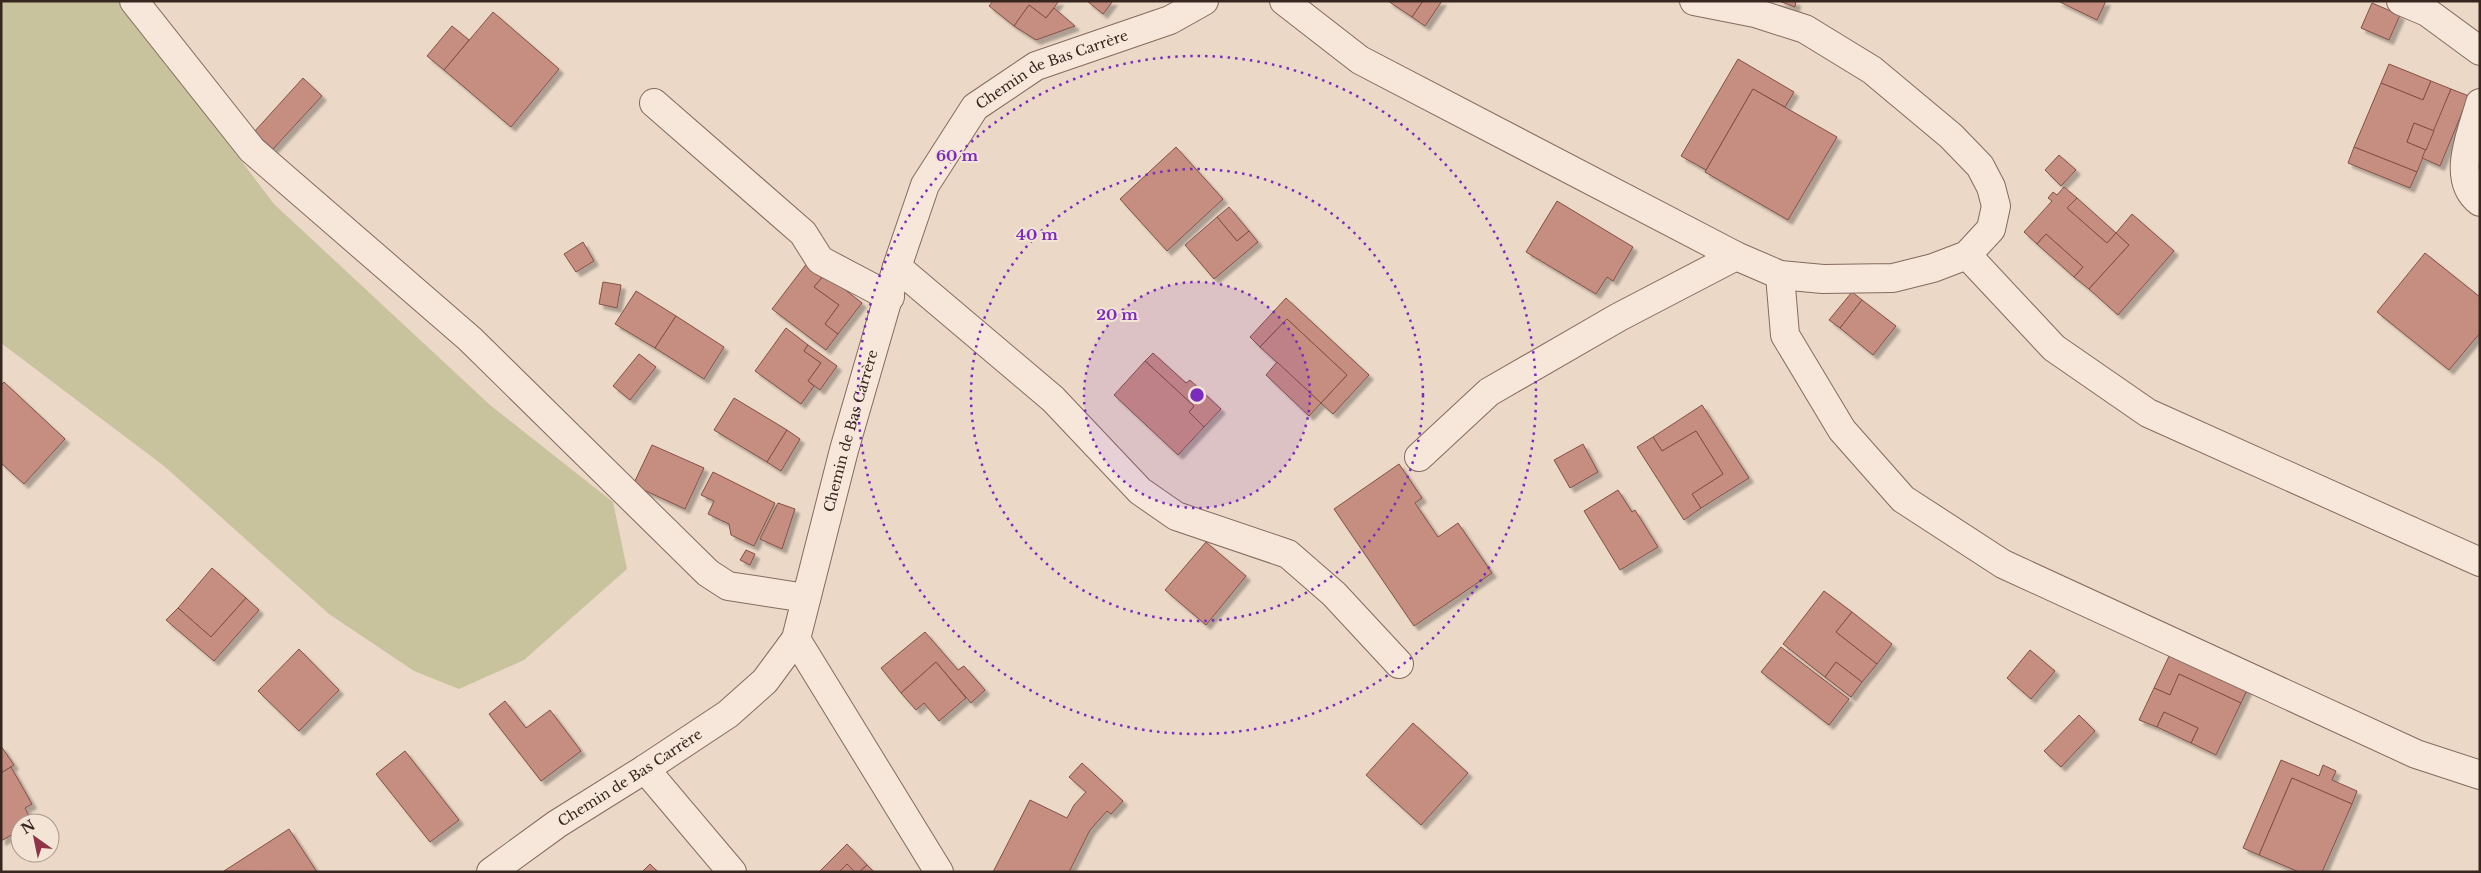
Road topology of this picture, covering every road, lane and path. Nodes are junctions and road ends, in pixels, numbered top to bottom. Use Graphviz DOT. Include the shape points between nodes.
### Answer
graph roads {
  1 [pos="134,1"];
  2 [pos="1204,1"];
  3 [pos="1284,1"];
  4 [pos="1694,1"];
  5 [pos="2401,1"];
  6 [pos="2480,51"];
  7 [pos="654,103"];
  8 [pos="2480,103"];
  9 [pos="2480,202"];
  10 [pos="1967,255"];
  11 [pos="1736,256"];
  12 [pos="897,267"];
  13 [pos="1780,275"];
  14 [pos="890,296"];
  15 [pos="1419,457"];
  16 [pos="2480,562"];
  17 [pos="806,598"];
  18 [pos="796,639"];
  19 [pos="1399,664"];
  20 [pos="645,769"];
  21 [pos="2480,775"];
  22 [pos="491,872"];
  23 [pos="732,872"];
  24 [pos="939,872"];
  1 -- 17 [label="street" via="252,150 470,339 708,573 728,586"];
  2 -- 12 [label="street, Chemin de Bas Carrère" via="1170,20 1036,66 975,107 925,185"];
  3 -- 11 [label="street" via="1360,60"];
  4 -- 10 [label="street" via="1754,13 1805,29 1872,70 1951,136 1980,166 1996,206 1991,229"];
  5 -- 6 [label="street" via="2427,12"];
  7 -- 14 [label="street" via="803,233 820,260"];
  8 -- 9 [label="street" via="2463,169 2466,186"];
  10 -- 13 [label="street" via="1893,278 1823,279"];
  10 -- 16 [label="street" via="2054,348 2148,413"];
  11 -- 13 [label="street"];
  11 -- 15 [label="street" via="1619,317 1489,392"];
  12 -- 14 [label="street, Chemin de Bas Carrère"];
  12 -- 19 [label="street" via="1053,399 1140,491 1176,516 1288,554 1334,594"];
  13 -- 21 [label="street" via="1785,334 1842,430 1903,499 2004,564 2416,754"];
  14 -- 17 [label="street, Chemin de Bas Carrère" via="844,450"];
  17 -- 18 [label="street, Chemin de Bas Carrère"];
  18 -- 20 [label="street, Chemin de Bas Carrère" via="765,681 728,714"];
  18 -- 24 [label="street"];
  20 -- 22 [label="street, Chemin de Bas Carrère" via="557,824"];
  20 -- 23 [label="street"];
}
